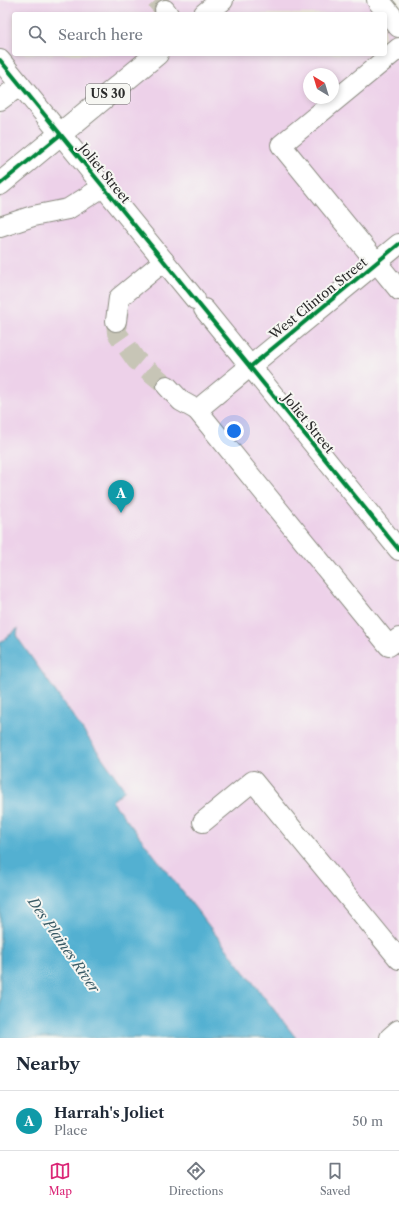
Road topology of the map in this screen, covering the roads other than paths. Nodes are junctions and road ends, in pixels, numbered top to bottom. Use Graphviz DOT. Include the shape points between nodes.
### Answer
graph roads {
  1 [pos="222,0"];
  2 [pos="378,0"];
  3 [pos="207,12"];
  4 [pos="399,26"];
  5 [pos="399,48"];
  6 [pos="155,56"];
  7 [pos="0,60"];
  8 [pos="20,85"];
  9 [pos="0,100"];
  10 [pos="60,134"];
  11 [pos="0,184"];
  12 [pos="103,187"];
  13 [pos="0,227"];
  14 [pos="399,244"];
  15 [pos="164,261"];
  16 [pos="377,263"];
  17 [pos="399,290"];
  18 [pos="116,321"];
  19 [pos="250,367"];
  20 [pos="166,386"];
  21 [pos="197,410"];
  22 [pos="399,550"];
  23 [pos="399,638"];
  24 [pos="203,822"];
  25 [pos="399,959"];
  26 [pos="399,1031"];
  27 [pos="391,1038"];
  1 -- 3 [label="main road"];
  2 -- 4 [label="main road"];
  5 -- 16 [label="street" via="281,146"];
  6 -- 10 [label="main road, US 30"];
  7 -- 8 [label="street, Joliet Street"];
  8 -- 9 [label="street"];
  8 -- 10 [label="street, Joliet Street"];
  10 -- 11 [label="main road, US 30"];
  10 -- 12 [label="street, Joliet Street"];
  12 -- 13 [label="street" via="68,209 33,216"];
  12 -- 15 [label="street, Joliet Street"];
  14 -- 16 [label="street, West Clinton Street"];
  15 -- 18 [label="street" via="119,298"];
  15 -- 19 [label="street, Joliet Street"];
  16 -- 17 [label="street"];
  16 -- 19 [label="street, West Clinton Street"];
  19 -- 21 [label="street, West Clinton Street"];
  19 -- 22 [label="street, Joliet Street"];
  20 -- 21 [label="street" via="181,401"];
  21 -- 23 [label="street" via="389,646"];
  24 -- 25 [label="street" via="253,781"];
  26 -- 27 [label="main road"];
}
